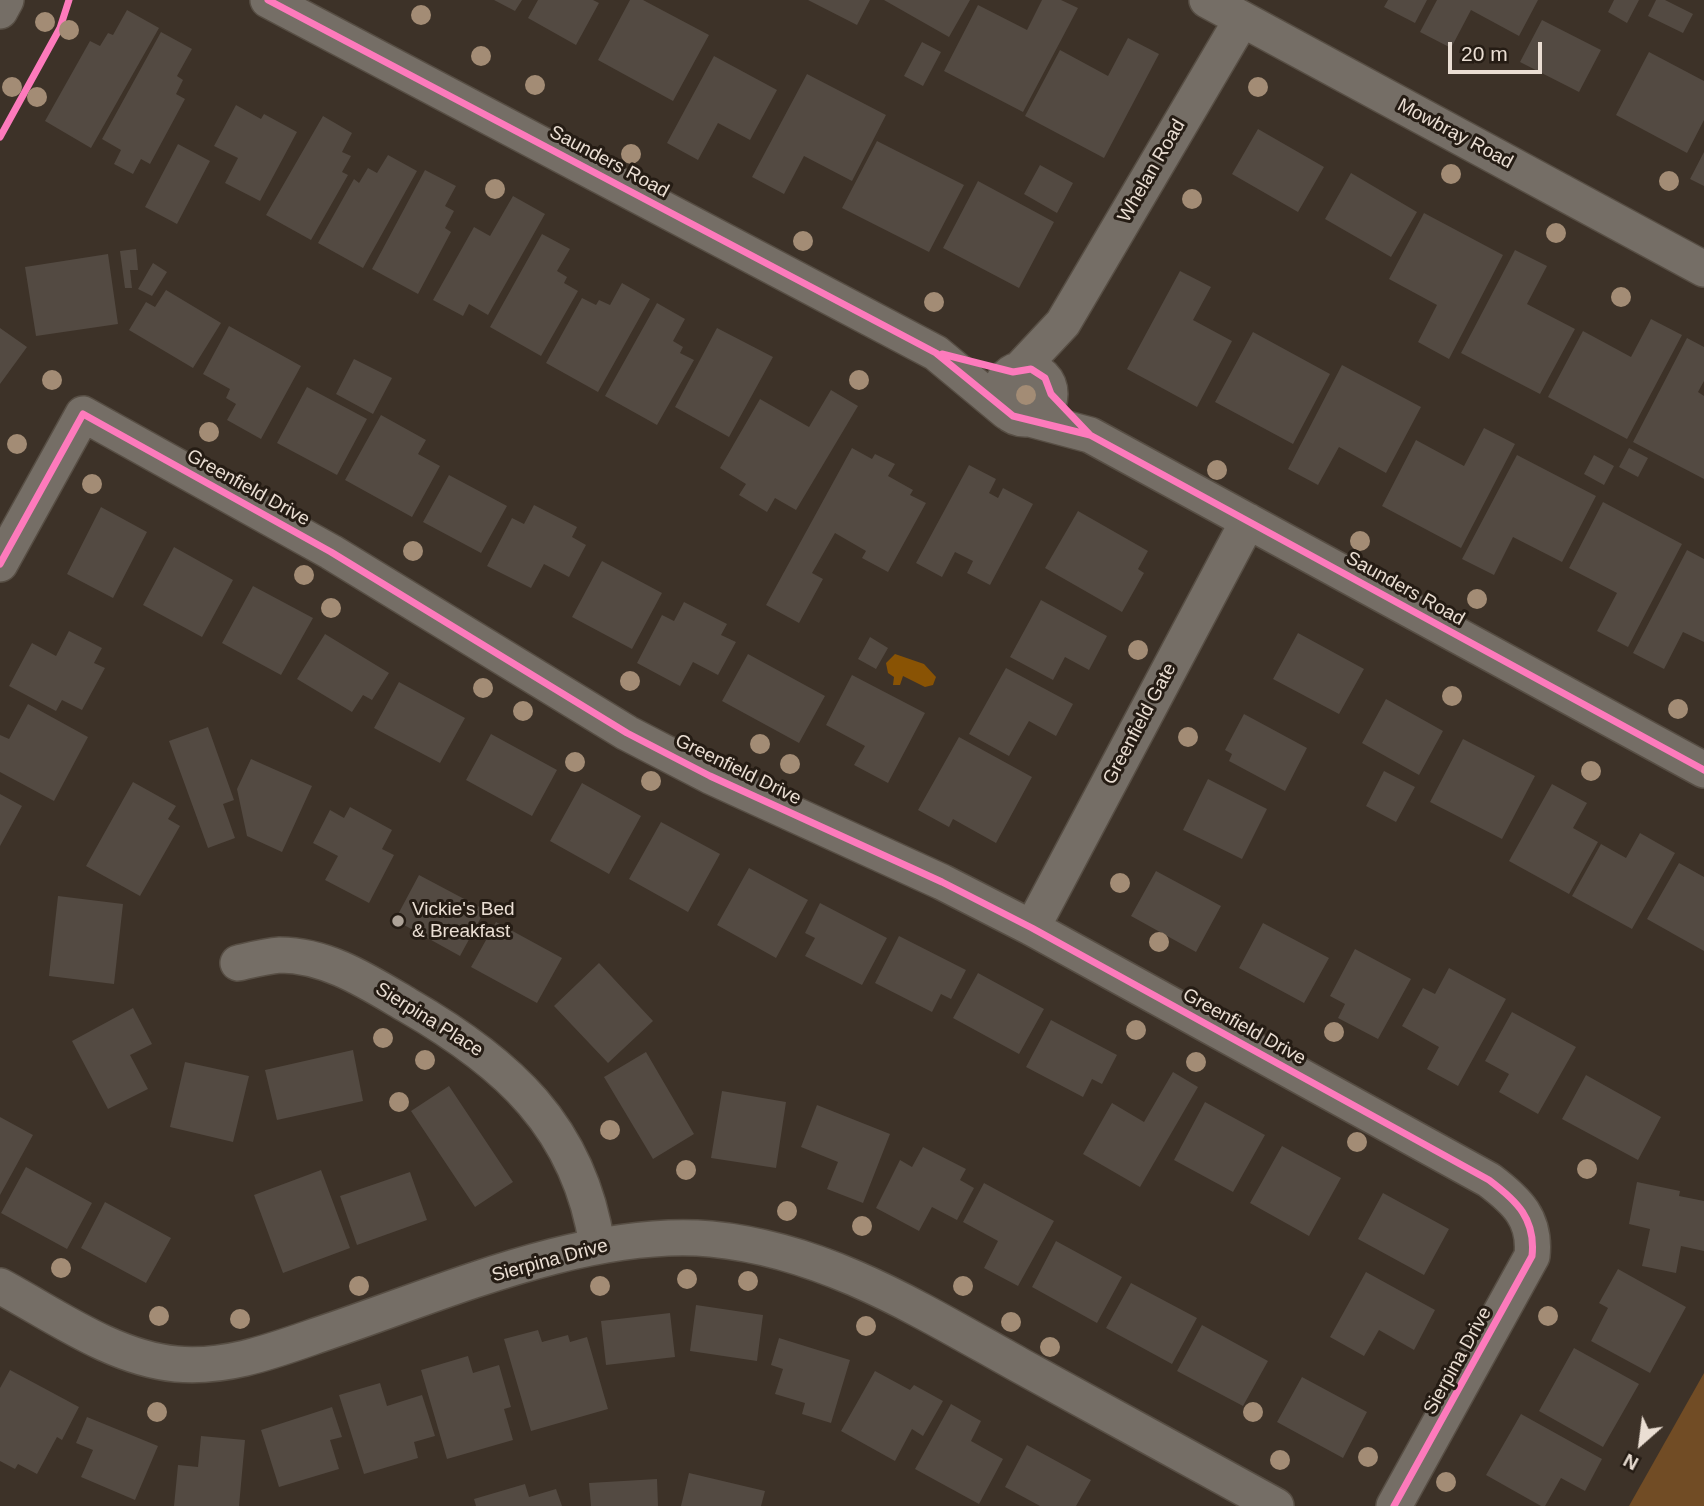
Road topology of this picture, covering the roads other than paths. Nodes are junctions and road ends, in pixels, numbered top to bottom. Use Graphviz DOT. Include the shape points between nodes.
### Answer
graph roads {
  1 [pos="6,0"];
  2 [pos="268,0"];
  3 [pos="1207,0"];
  4 [pos="0,11"];
  5 [pos="1242,19"];
  6 [pos="1704,269"];
  7 [pos="1028,392"];
  8 [pos="1248,521"];
  9 [pos="0,564"];
  10 [pos="1704,770"];
  11 [pos="1032,928"];
  12 [pos="238,963"];
  13 [pos="1531,1225"];
  14 [pos="597,1245"];
  15 [pos="0,1286"];
  16 [pos="1276,1506"];
  17 [pos="1394,1506"];
  1 -- 4 [label="street"];
  2 -- 7 [label="street, Saunders Road" via="936,352"];
  3 -- 5 [label="street, Mowbray Road"];
  5 -- 6 [label="street, Mowbray Road"];
  5 -- 7 [label="street, Whelan Road" via="1063,323"];
  7 -- 8 [label="street, Saunders Road" via="1090,435"];
  8 -- 10 [label="street, Saunders Road"];
  8 -- 11 [label="street, Greenfield Gate"];
  9 -- 11 [label="street, Greenfield Drive" via="83,414 331,552 618,727 722,782"];
  11 -- 13 [label="street, Greenfield Drive" via="1489,1180 1523,1209"];
  12 -- 14 [label="street, Sierpina Place" via="278,955 310,958 336,967 431,1019 493,1060 551,1127 585,1190"];
  13 -- 17 [label="street, Sierpina Drive" via="1534,1238 1525,1272"];
  14 -- 15 [label="street, Sierpina Drive" via="250,1358 219,1363 175,1364 128,1353"];
  14 -- 16 [label="street, Sierpina Drive" via="674,1237 709,1239 779,1249 826,1265 875,1285"];
}
